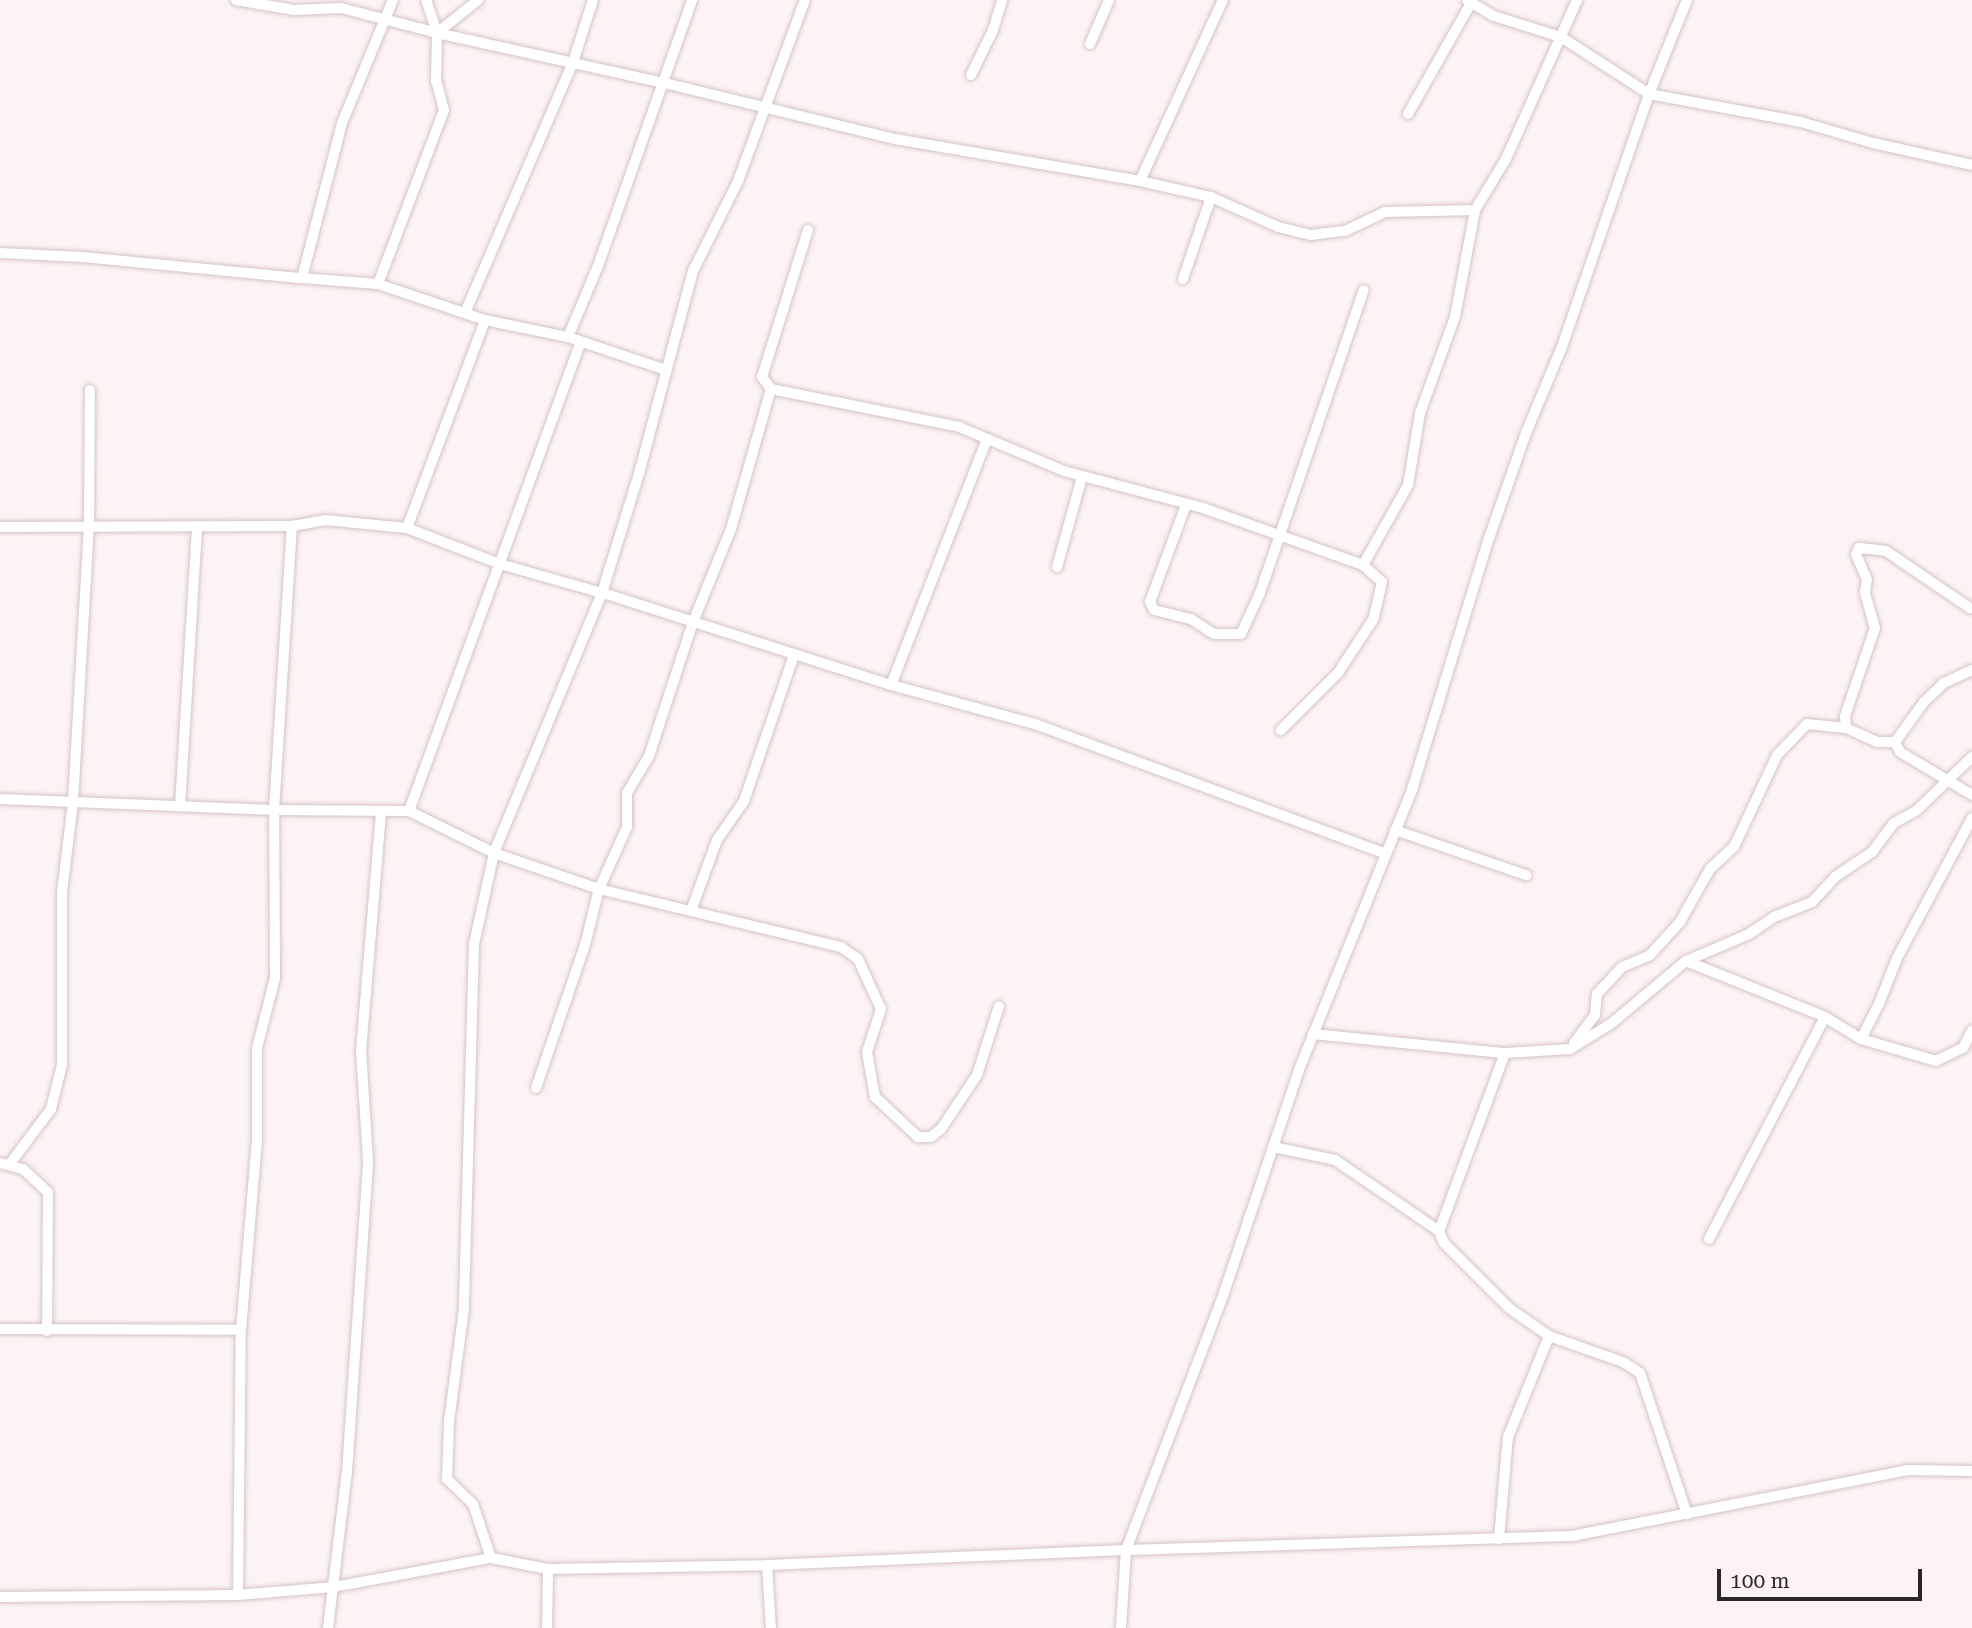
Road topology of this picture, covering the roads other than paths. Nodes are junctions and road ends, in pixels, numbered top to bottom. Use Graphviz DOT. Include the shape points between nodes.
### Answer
graph roads {
  1 [pos="236,0"];
  2 [pos="393,0"];
  3 [pos="426,0"];
  4 [pos="478,0"];
  5 [pos="593,0"];
  6 [pos="692,0"];
  7 [pos="805,0"];
  8 [pos="1002,0"];
  9 [pos="1109,0"];
  10 [pos="1223,0"];
  11 [pos="1577,0"];
  12 [pos="1688,0"];
  13 [pos="1469,1"];
  14 [pos="387,19"];
  15 [pos="437,33"];
  16 [pos="1561,37"];
  17 [pos="1090,44"];
  18 [pos="573,62"];
  19 [pos="971,75"];
  20 [pos="665,83"];
  21 [pos="1649,94"];
  22 [pos="764,109"];
  23 [pos="1408,114"];
  24 [pos="1972,165"];
  25 [pos="1140,181"];
  26 [pos="1211,197"];
  27 [pos="1475,210"];
  28 [pos="808,230"];
  29 [pos="0,253"];
  30 [pos="302,278"];
  31 [pos="1184,279"];
  32 [pos="378,284"];
  33 [pos="1364,290"];
  34 [pos="465,313"];
  35 [pos="485,320"];
  36 [pos="568,337"];
  37 [pos="581,341"];
  38 [pos="666,370"];
  39 [pos="771,389"];
  40 [pos="90,390"];
  41 [pos="987,439"];
  42 [pos="1082,477"];
  43 [pos="1186,505"];
  44 [pos="292,526"];
  45 [pos="0,527"];
  46 [pos="89,527"];
  47 [pos="197,527"];
  48 [pos="407,528"];
  49 [pos="1280,537"];
  50 [pos="500,564"];
  51 [pos="1363,565"];
  52 [pos="1057,567"];
  53 [pos="602,593"];
  54 [pos="1970,608"];
  55 [pos="693,622"];
  56 [pos="794,655"];
  57 [pos="1972,670"];
  58 [pos="891,685"];
  59 [pos="1846,727"];
  60 [pos="1281,730"];
  61 [pos="1895,742"];
  62 [pos="1972,757"];
  63 [pos="1948,779"];
  64 [pos="1972,795"];
  65 [pos="0,799"];
  66 [pos="74,802"];
  67 [pos="180,806"];
  68 [pos="274,810"];
  69 [pos="381,811"];
  70 [pos="409,811"];
  71 [pos="1972,818"];
  72 [pos="1395,830"];
  73 [pos="494,853"];
  74 [pos="1386,854"];
  75 [pos="1526,875"];
  76 [pos="599,889"];
  77 [pos="691,911"];
  78 [pos="1686,961"];
  79 [pos="999,1006"];
  80 [pos="1825,1017"];
  81 [pos="1972,1030"];
  82 [pos="1313,1034"];
  83 [pos="1861,1039"];
  84 [pos="1570,1049"];
  85 [pos="1505,1053"];
  86 [pos="536,1088"];
  87 [pos="1273,1147"];
  88 [pos="5,1164"];
  89 [pos="1440,1231"];
  90 [pos="1709,1239"];
  91 [pos="0,1329"];
  92 [pos="47,1331"];
  93 [pos="241,1331"];
  94 [pos="1549,1336"];
  95 [pos="1972,1471"];
  96 [pos="1687,1514"];
  97 [pos="1499,1539"];
  98 [pos="1126,1550"];
  99 [pos="491,1559"];
  100 [pos="767,1564"];
  101 [pos="548,1569"];
  102 [pos="334,1587"];
  103 [pos="238,1595"];
  104 [pos="0,1597"];
  105 [pos="328,1628"];
  106 [pos="547,1628"];
  107 [pos="771,1628"];
  108 [pos="1121,1628"];
  1 -- 14 [label="street" via="295,10 341,8"];
  2 -- 14 [label="street"];
  3 -- 15 [label="street"];
  4 -- 15 [label="street"];
  5 -- 18 [label="street"];
  6 -- 20 [label="street"];
  7 -- 22 [label="street"];
  8 -- 19 [label="street"];
  9 -- 17 [label="street"];
  10 -- 25 [label="street"];
  11 -- 16 [label="street"];
  12 -- 21 [label="street"];
  13 -- 16 [label="street" via="1494,16"];
  13 -- 23 [label="street"];
  14 -- 15 [label="street"];
  14 -- 30 [label="street" via="342,123"];
  15 -- 18 [label="street"];
  15 -- 32 [label="street" via="436,80 444,110"];
  16 -- 21 [label="street"];
  16 -- 27 [label="street" via="1506,159"];
  18 -- 20 [label="street"];
  18 -- 34 [label="street"];
  20 -- 22 [label="street"];
  20 -- 36 [label="street"];
  21 -- 24 [label="street" via="1801,122"];
  21 -- 72 [label="street" via="1492,531 1412,790"];
  22 -- 25 [label="street" via="895,139"];
  22 -- 38 [label="street" via="738,181 693,271"];
  25 -- 26 [label="street"];
  26 -- 27 [label="street" via="1278,227 1311,235 1345,231 1385,212"];
  26 -- 31 [label="street"];
  27 -- 51 [label="street" via="1455,317 1420,412 1408,485"];
  28 -- 39 [label="street" via="762,377"];
  29 -- 30 [label="street"];
  30 -- 32 [label="street"];
  32 -- 34 [label="street"];
  33 -- 49 [label="street"];
  34 -- 35 [label="street"];
  35 -- 36 [label="street"];
  35 -- 48 [label="street"];
  36 -- 37 [label="street"];
  37 -- 38 [label="street"];
  37 -- 50 [label="street"];
  38 -- 53 [label="street"];
  39 -- 41 [label="street" via="958,427"];
  39 -- 55 [label="street" via="731,529"];
  40 -- 46 [label="street"];
  41 -- 42 [label="street"];
  41 -- 58 [label="street"];
  42 -- 43 [label="street"];
  42 -- 52 [label="street"];
  43 -- 49 [label="street"];
  43 -- 49 [label="street" via="1150,602 1154,610 1191,619 1214,634 1241,634"];
  44 -- 47 [label="street"];
  44 -- 48 [label="street" via="325,520"];
  44 -- 68 [label="street"];
  45 -- 46 [label="street"];
  46 -- 47 [label="street"];
  46 -- 66 [label="street"];
  47 -- 67 [label="street"];
  48 -- 50 [label="street"];
  49 -- 51 [label="street"];
  50 -- 53 [label="street"];
  50 -- 70 [label="street"];
  51 -- 60 [label="street" via="1382,582 1374,618 1338,673"];
  53 -- 55 [label="street"];
  53 -- 73 [label="street"];
  54 -- 59 [label="street" via="1886,551 1859,548 1856,554 1867,580 1865,592 1875,628 1845,716"];
  55 -- 56 [label="street"];
  55 -- 76 [label="street" via="649,756 627,793 627,827"];
  56 -- 58 [label="street"];
  56 -- 77 [label="street" via="744,801 717,840"];
  57 -- 61 [label="street" via="1944,683"];
  58 -- 74 [label="street" via="1035,724"];
  59 -- 61 [label="street" via="1877,741"];
  59 -- 84 [label="street" via="1807,724 1777,755 1734,848 1710,869 1680,922 1650,955 1622,967 1597,994 1595,1015"];
  61 -- 63 [label="street" via="1900,752"];
  62 -- 63 [label="street"];
  63 -- 64 [label="street"];
  63 -- 78 [label="street" via="1916,811 1894,822 1872,852 1835,877 1812,902"];
  65 -- 66 [label="street"];
  66 -- 67 [label="street"];
  66 -- 88 [label="street" via="62,892 62,1065 51,1109"];
  67 -- 68 [label="street"];
  68 -- 69 [label="street"];
  68 -- 93 [label="street" via="275,978 257,1048 257,1140"];
  69 -- 70 [label="street"];
  69 -- 102 [label="street" via="361,1051 368,1161 347,1472"];
  70 -- 73 [label="street"];
  71 -- 83 [label="street" via="1897,958"];
  72 -- 74 [label="street"];
  72 -- 75 [label="street"];
  73 -- 76 [label="street"];
  73 -- 99 [label="street" via="474,944 464,1309 449,1422 447,1479 473,1504"];
  74 -- 82 [label="street"];
  76 -- 77 [label="street"];
  76 -- 86 [label="street"];
  77 -- 79 [label="street" via="841,947 859,959 881,1009 867,1052 875,1097 918,1137 931,1137 941,1129 977,1075"];
  78 -- 80 [label="street"];
  78 -- 84 [label="street" via="1612,1023"];
  80 -- 83 [label="street"];
  80 -- 90 [label="street"];
  81 -- 83 [label="street" via="1963,1048 1936,1061"];
  82 -- 85 [label="street"];
  82 -- 87 [label="street"];
  84 -- 85 [label="street"];
  85 -- 89 [label="street"];
  87 -- 89 [label="street" via="1335,1160"];
  87 -- 98 [label="street" via="1223,1296"];
  88 -- 92 [label="street" via="23,1169 48,1192"];
  89 -- 94 [label="street" via="1444,1243 1509,1308"];
  91 -- 92 [label="street"];
  92 -- 93 [label="street"];
  93 -- 103 [label="street"];
  94 -- 96 [label="street" via="1623,1362 1640,1373"];
  94 -- 97 [label="street" via="1508,1437"];
  95 -- 96 [label="street" via="1908,1470"];
  96 -- 97 [label="street" via="1572,1536"];
  97 -- 98 [label="street"];
  98 -- 100 [label="street"];
  98 -- 108 [label="street"];
  99 -- 101 [label="street"];
  99 -- 102 [label="street"];
  100 -- 101 [label="street"];
  100 -- 107 [label="street"];
  101 -- 106 [label="street"];
  102 -- 103 [label="street"];
  102 -- 105 [label="street"];
  103 -- 104 [label="street"];
}
